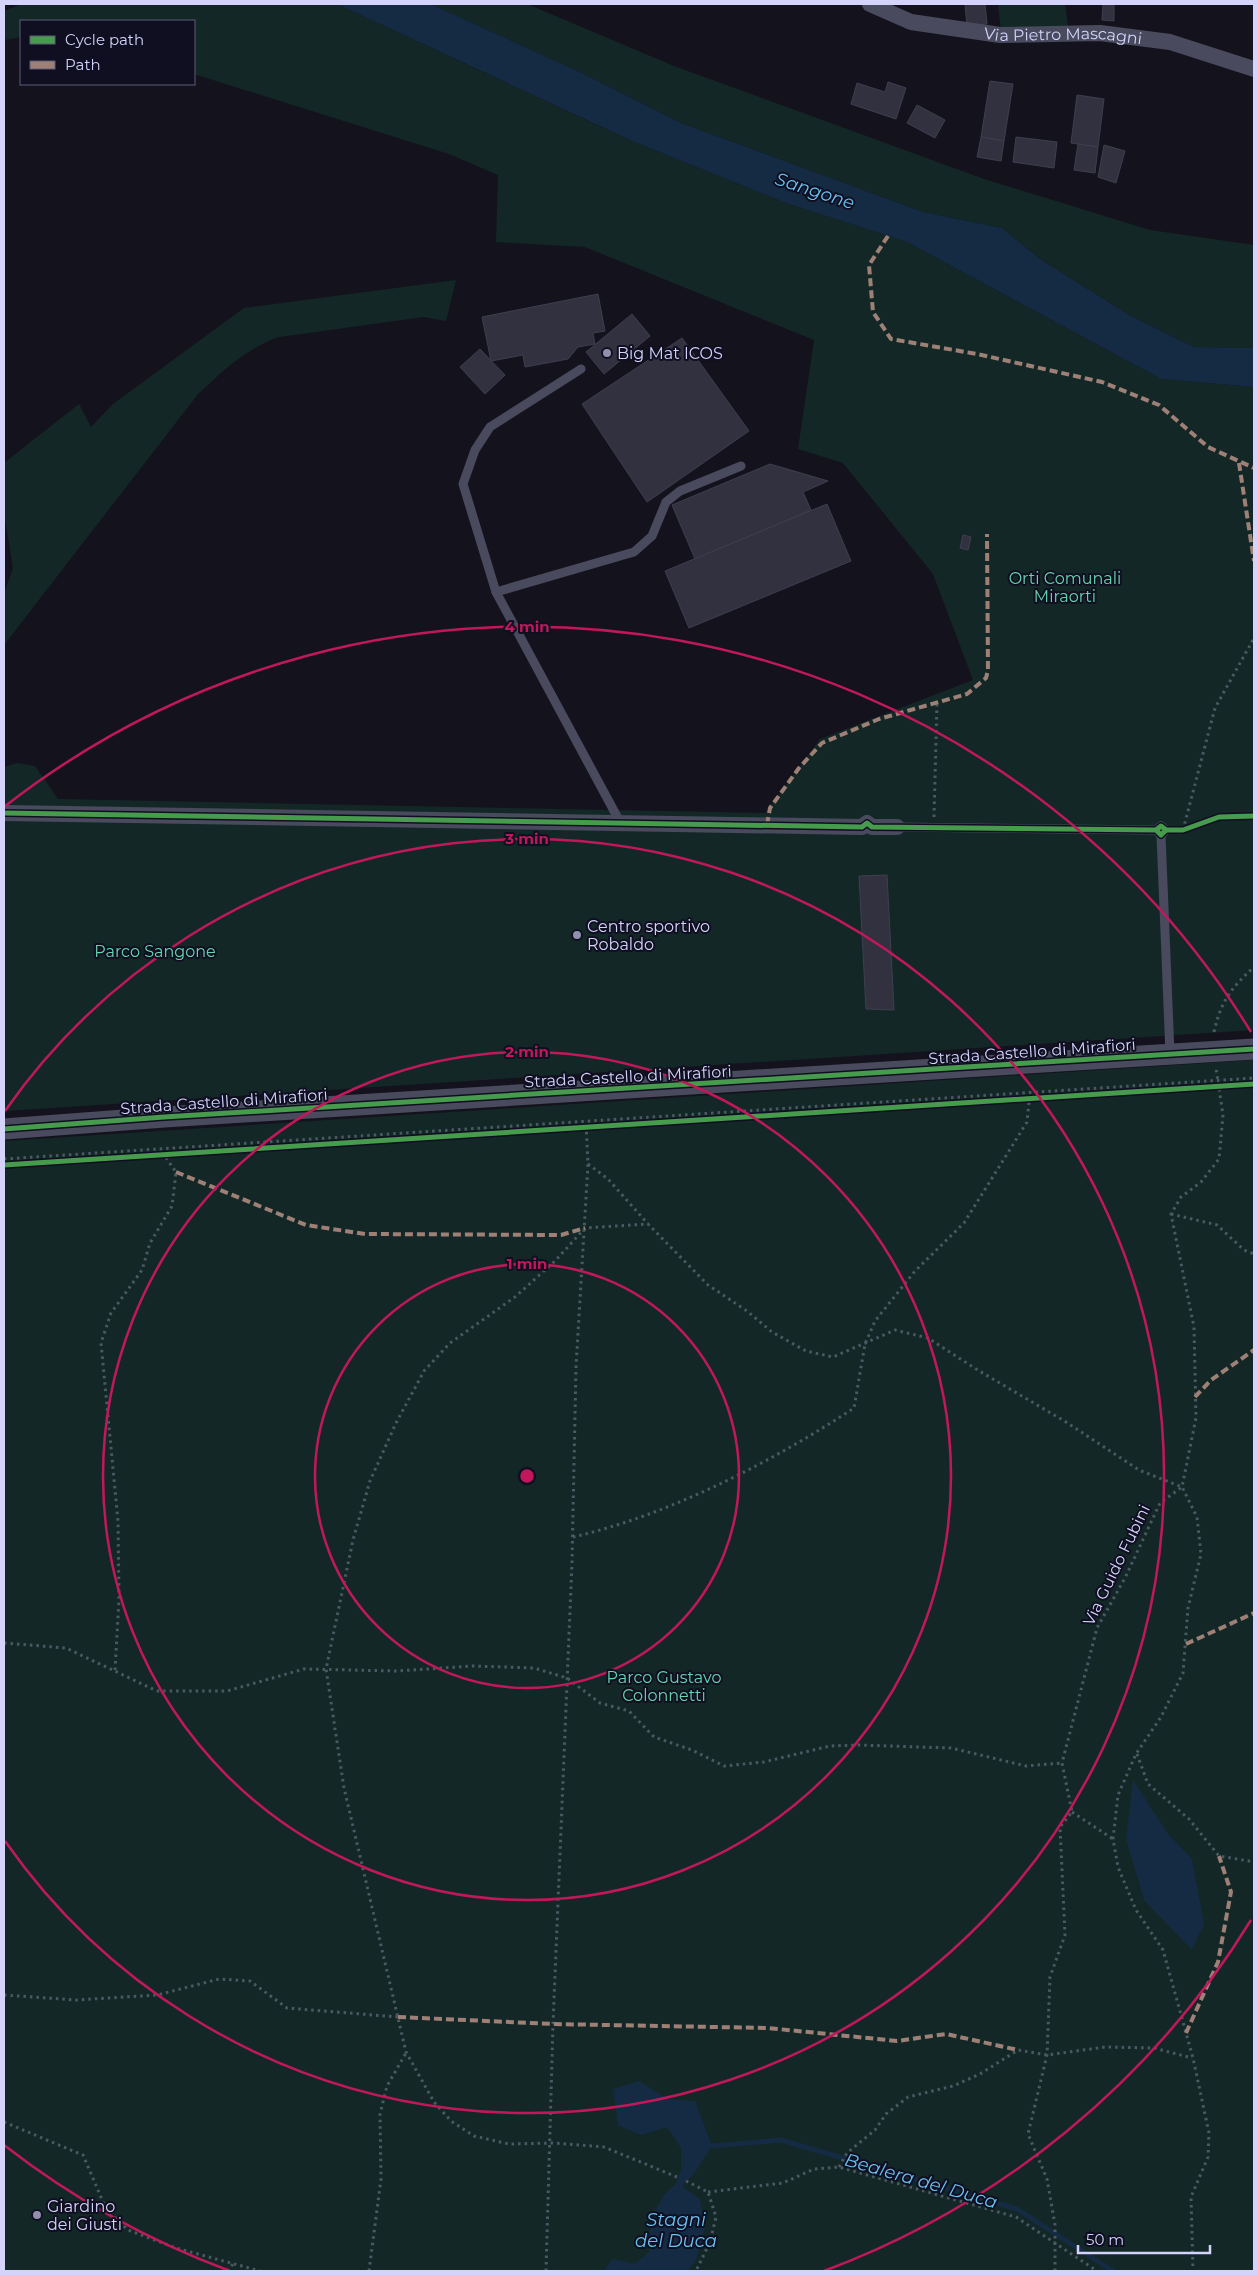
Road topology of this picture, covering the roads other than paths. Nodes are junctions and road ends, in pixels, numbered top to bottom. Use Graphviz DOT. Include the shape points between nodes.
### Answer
graph roads {
  1 [pos="870,4"];
  2 [pos="1254,69"];
  3 [pos="581,369"];
  4 [pos="741,466"];
  5 [pos="496,592"];
  6 [pos="4,813"];
  7 [pos="620,822"];
  8 [pos="897,827"];
  9 [pos="1254,1049"];
  10 [pos="1170,1054"];
  11 [pos="4,1129"];
  1 -- 2 [label="street, Via Pietro Mascagni" via="910,22 1000,35 1100,33 1170,42"];
  3 -- 5 [label="lane" via="490,427 475,450 464,484"];
  4 -- 5 [label="lane" via="680,490 666,502 652,536 634,552"];
  5 -- 7 [label="lane"];
  6 -- 7 [label="street"];
  7 -- 8 [label="street"];
  8 -- 10 [label="lane" via="1158,833"];
  9 -- 10 [label="street, Strada Castello di Mirafiori"];
  10 -- 11 [label="street, Strada Castello di Mirafiori"];
}
